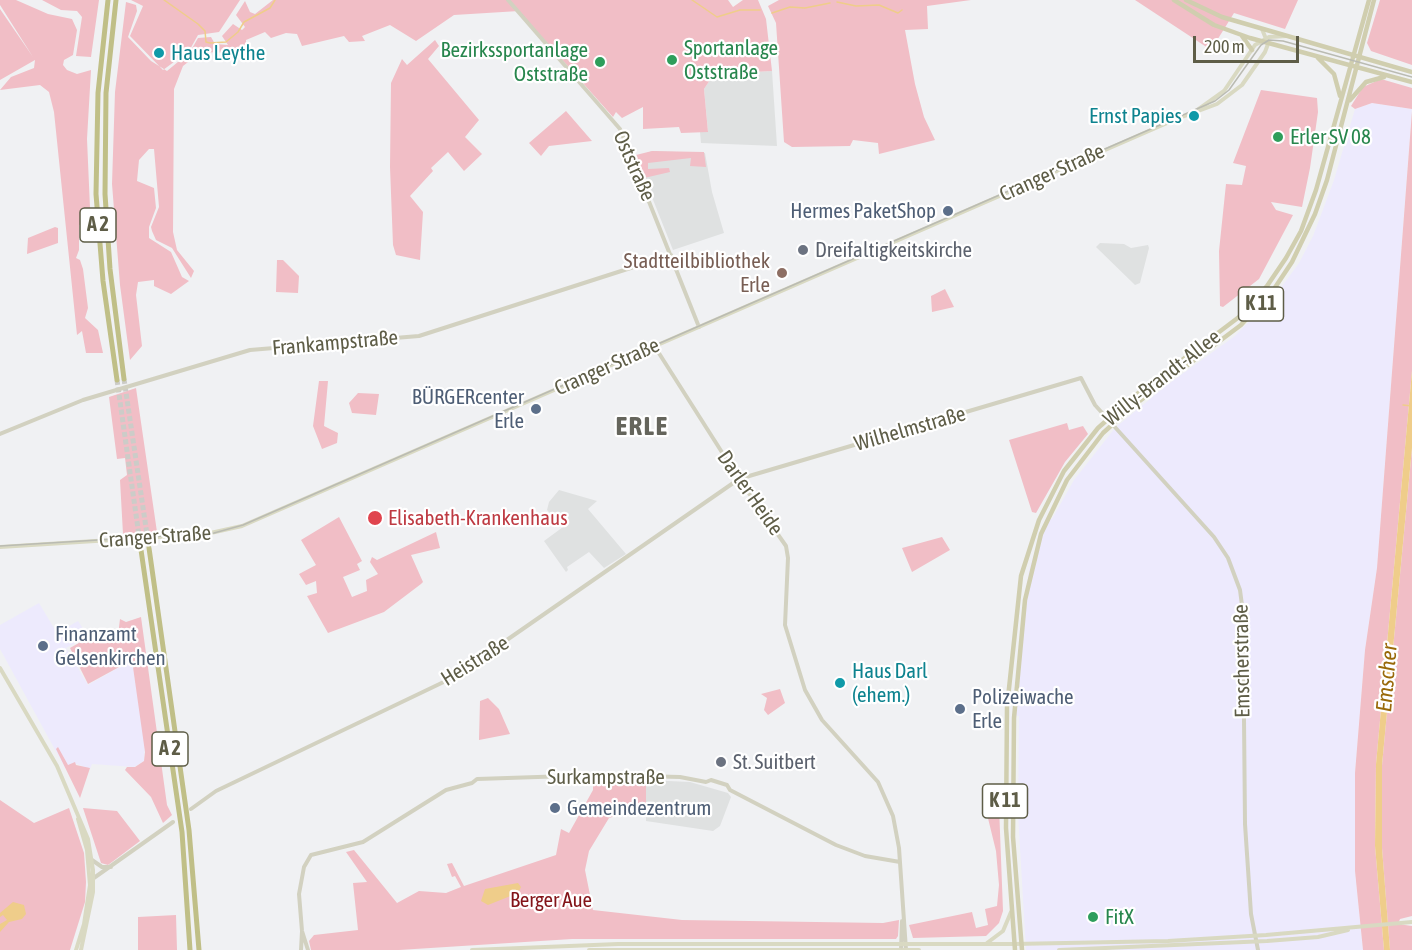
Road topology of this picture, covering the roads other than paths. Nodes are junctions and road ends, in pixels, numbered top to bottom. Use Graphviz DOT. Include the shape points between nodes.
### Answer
graph roads {
  1 [pos="108,0"];
  2 [pos="508,0"];
  3 [pos="1174,0"];
  4 [pos="1186,0"];
  5 [pos="1369,0"];
  6 [pos="1374,0"];
  7 [pos="116,1"];
  8 [pos="1262,29"];
  9 [pos="1240,35"];
  10 [pos="1287,36"];
  11 [pos="1265,41"];
  12 [pos="1277,46"];
  13 [pos="1252,50"];
  14 [pos="1265,52"];
  15 [pos="1352,54"];
  16 [pos="1316,57"];
  17 [pos="1359,57"];
  18 [pos="1349,66"];
  19 [pos="1357,68"];
  20 [pos="1412,72"];
  21 [pos="1392,78"];
  22 [pos="1412,82"];
  23 [pos="1340,99"];
  24 [pos="1348,102"];
  25 [pos="1195,111"];
  26 [pos="671,255"];
  27 [pos="699,327"];
  28 [pos="655,346"];
  29 [pos="124,378"];
  30 [pos="1081,378"];
  31 [pos="117,380"];
  32 [pos="1108,419"];
  33 [pos="1112,424"];
  34 [pos="0,434"];
  35 [pos="739,479"];
  36 [pos="0,547"];
  37 [pos="149,548"];
  38 [pos="141,550"];
  39 [pos="0,668"];
  40 [pos="75,807"];
  41 [pos="191,809"];
  42 [pos="173,822"];
  43 [pos="92,860"];
  44 [pos="900,862"];
  45 [pos="112,867"];
  46 [pos="92,880"];
  47 [pos="1011,912"];
  48 [pos="1412,922"];
  49 [pos="1369,926"];
  50 [pos="302,931"];
  51 [pos="1255,936"];
  52 [pos="1255,942"];
  53 [pos="904,944"];
  54 [pos="986,944"];
  55 [pos="1015,947"];
  56 [pos="1022,947"];
  57 [pos="76,950"];
  58 [pos="81,950"];
  59 [pos="190,950"];
  60 [pos="199,950"];
  61 [pos="301,950"];
  62 [pos="308,950"];
  63 [pos="472,950"];
  64 [pos="590,950"];
  65 [pos="903,950"];
  66 [pos="919,950"];
  67 [pos="1059,950"];
  68 [pos="1258,950"];
  1 -- 31 [label="highway, A 2" via="98,93 96,194"];
  2 -- 26 [label="street, Oststraße" via="620,129"];
  3 -- 9 [label="main road" via="1214,25"];
  4 -- 8 [label="main road" via="1222,17"];
  5 -- 15 [label="main road, Willy-Brandt-Allee"];
  6 -- 17 [label="main road, Willy-Brandt-Allee"];
  7 -- 29 [label="highway, A 2" via="106,93 104,171 110,275"];
  8 -- 10 [label="main road"];
  8 -- 11 [label="main road"];
  9 -- 11 [label="main road"];
  9 -- 13 [label="main road"];
  10 -- 11 [label="main road"];
  10 -- 15 [label="main road"];
  11 -- 12 [label="main road"];
  11 -- 13 [label="main road, Cranger Straße"];
  11 -- 14 [label="main road, Cranger Straße"];
  12 -- 14 [label="main road"];
  12 -- 16 [label="main road"];
  13 -- 25 [label="main road, Cranger Straße" via="1224,90"];
  14 -- 25 [label="main road, Cranger Straße" via="1233,94"];
  15 -- 17 [label="main road"];
  15 -- 18 [label="main road, Willy-Brandt-Allee"];
  16 -- 18 [label="main road"];
  16 -- 23 [label="main road" via="1334,74"];
  17 -- 19 [label="main road, Willy-Brandt-Allee"];
  17 -- 20 [label="main road"];
  18 -- 19 [label="main road"];
  18 -- 23 [label="main road, Willy-Brandt-Allee / K 11"];
  19 -- 21 [label="main road"];
  19 -- 24 [label="main road, Willy-Brandt-Allee / K 11"];
  21 -- 22 [label="main road"];
  21 -- 24 [label="main road" via="1366,82"];
  23 -- 32 [label="main road, Willy-Brandt-Allee / K 11" via="1309,212 1267,286 1239,317"];
  24 -- 33 [label="main road, Willy-Brandt-Allee / K 11" via="1315,214 1274,289 1241,325"];
  25 -- 27 [label="main road, Cranger Straße"];
  26 -- 27 [label="street, Oststraße"];
  26 -- 34 [label="street, Frankampstraße" via="419,336 250,350 77,401"];
  27 -- 28 [label="main road, Cranger Straße"];
  28 -- 35 [label="street, Darler Heide"];
  28 -- 36 [label="main road, Cranger Straße" via="229,531"];
  30 -- 32 [label="street, Emscherstraße" via="1089,396"];
  30 -- 35 [label="street, Wilhelmstraße"];
  32 -- 33 [label="street, Emscherstraße"];
  32 -- 47 [label="main road, Willy-Brandt-Allee / K 11" via="1080,450 1054,489 1039,520 1022,576 1006,729"];
  33 -- 51 [label="street, Emscherstraße" via="1214,537 1228,558 1240,590 1245,814"];
  33 -- 56 [label="main road, Willy-Brandt-Allee / K 11" via="1078,464 1056,500 1037,546 1024,600 1012,773"];
  35 -- 41 [label="street, Heistraße" via="452,678 216,791"];
  35 -- 44 [label="street, Darler Heide" via="786,546 785,625 806,690 822,720 878,782 893,816"];
  37 -- 60 [label="highway, A 2" via="189,830"];
  38 -- 59 [label="highway, A 2" via="182,832"];
  39 -- 40 [label="main road" via="57,766"];
  40 -- 43 [label="main road"];
  40 -- 46 [label="main road"];
  42 -- 45 [label="street"];
  43 -- 45 [label="street" via="102,867"];
  43 -- 46 [label="main road"];
  44 -- 50 [label="street, Surkampstraße" via="865,856 836,845 718,782 637,776 477,779 446,790 356,846 311,855 306,860 300,886"];
  44 -- 53 [label="street, Darler Heide"];
  45 -- 46 [label="street"];
  46 -- 57 [label="main road"];
  46 -- 58 [label="main road" via="91,909"];
  47 -- 54 [label="main road" via="1003,931"];
  47 -- 55 [label="main road, Willy-Brandt-Allee / K 11"];
  48 -- 49 [label="main road"];
  49 -- 51 [label="main road"];
  49 -- 52 [label="main road" via="1318,938"];
  50 -- 61 [label="street"];
  50 -- 62 [label="street"];
  51 -- 52 [label="street, Emscherstraße"];
  51 -- 56 [label="main road"];
  52 -- 67 [label="main road"];
  52 -- 68 [label="street, Emscherstraße"];
  53 -- 54 [label="main road"];
  53 -- 63 [label="main road" via="608,944"];
  53 -- 65 [label="street, Darler Heide"];
  54 -- 55 [label="main road"];
  55 -- 56 [label="main road"];
  64 -- 65 [label="main road"];
  65 -- 66 [label="main road"];
}
